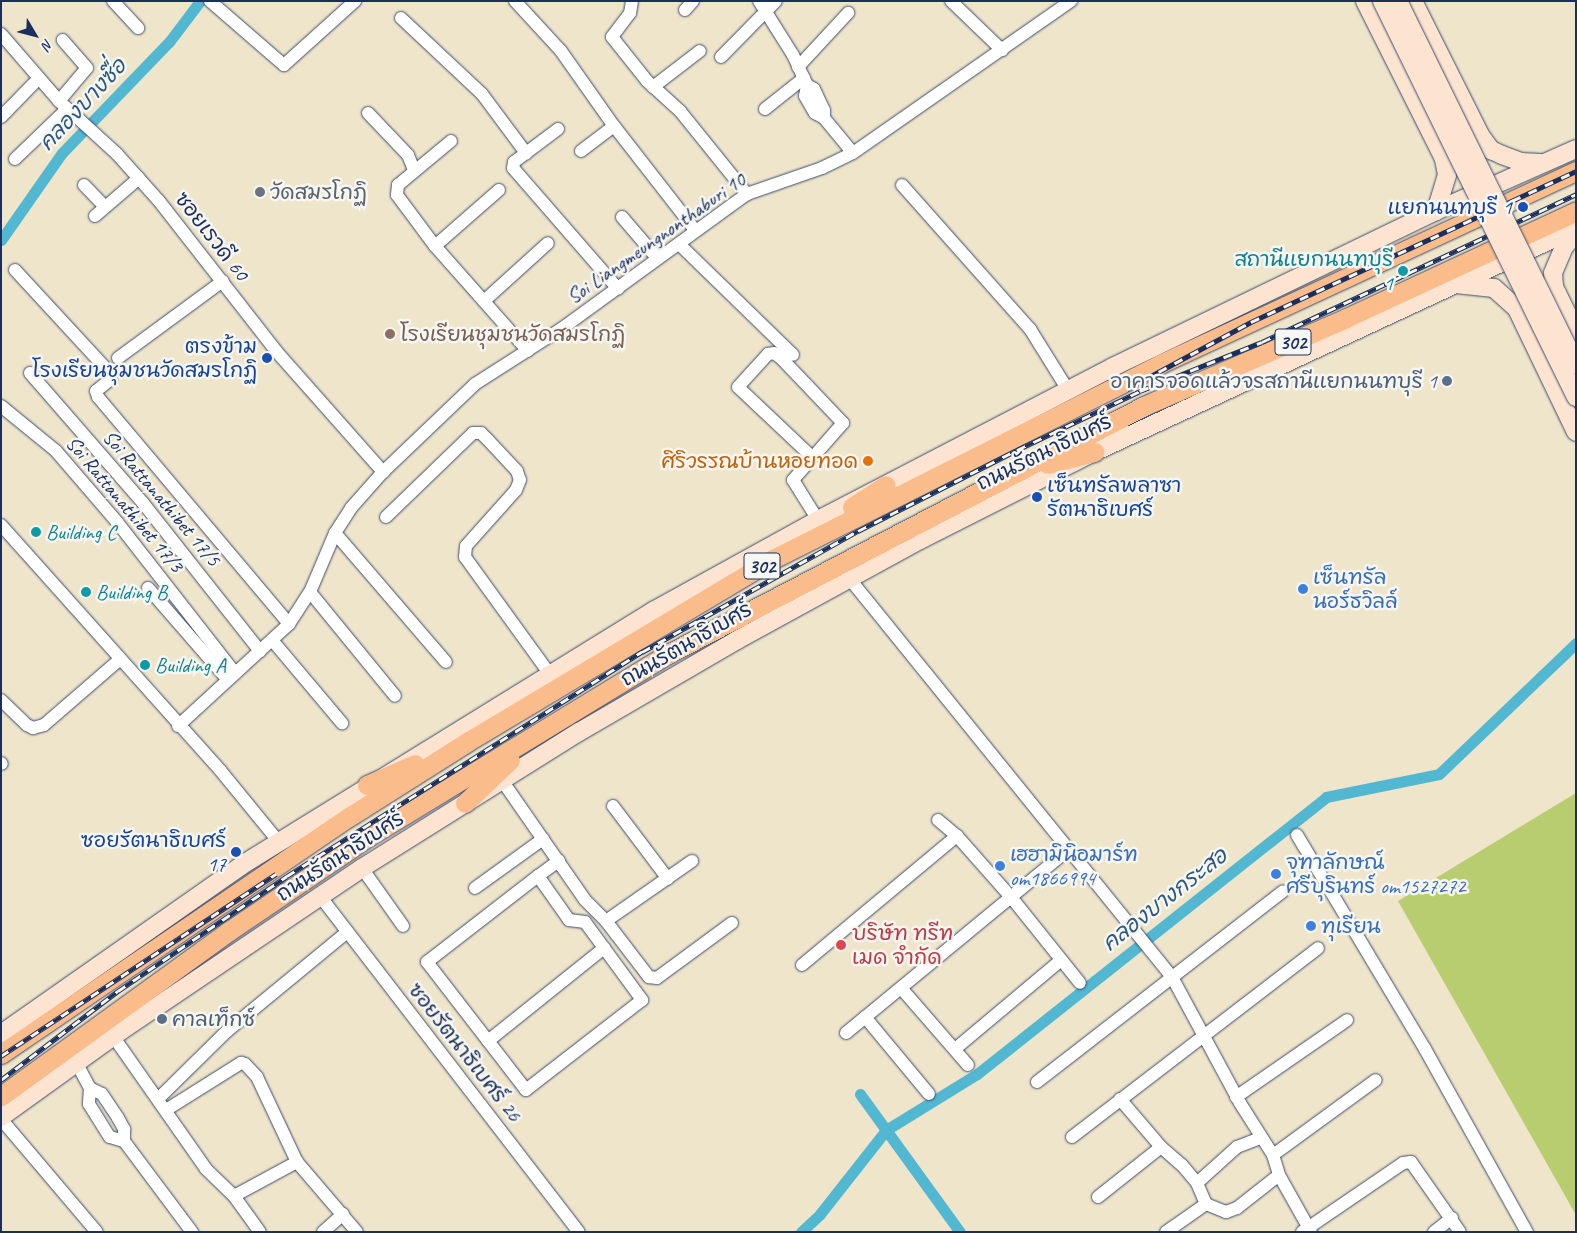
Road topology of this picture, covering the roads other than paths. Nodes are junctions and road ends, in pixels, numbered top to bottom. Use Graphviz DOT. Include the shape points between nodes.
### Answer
graph roads {
  1 [pos="114,1"];
  2 [pos="355,1"];
  3 [pos="515,1"];
  4 [pos="632,1"];
  5 [pos="951,1"];
  6 [pos="1071,1"];
  7 [pos="1365,1"];
  8 [pos="1382,1"];
  9 [pos="1398,1"];
  10 [pos="1413,1"];
  11 [pos="214,4"];
  12 [pos="767,4"];
  13 [pos="848,13"];
  14 [pos="401,18"];
  15 [pos="138,28"];
  16 [pos="2,36"];
  17 [pos="63,40"];
  18 [pos="1002,50"];
  19 [pos="700,51"];
  20 [pos="721,57"];
  21 [pos="803,77"];
  22 [pos="39,78"];
  23 [pos="653,87"];
  24 [pos="63,105"];
  25 [pos="765,109"];
  26 [pos="368,113"];
  27 [pos="1,117"];
  28 [pos="614,126"];
  29 [pos="558,129"];
  30 [pos="1480,135"];
  31 [pos="451,142"];
  32 [pos="1576,149"];
  33 [pos="581,151"];
  34 [pos="526,153"];
  35 [pos="853,153"];
  36 [pos="15,158"];
  37 [pos="1444,159"];
  38 [pos="1544,162"];
  39 [pos="414,170"];
  40 [pos="1576,171"];
  41 [pos="139,178"];
  42 [pos="84,185"];
  43 [pos="902,185"];
  44 [pos="499,190"];
  45 [pos="747,194"];
  46 [pos="105,207"];
  47 [pos="1436,211"];
  48 [pos="1576,211"];
  49 [pos="95,216"];
  50 [pos="622,217"];
  51 [pos="1576,228"];
  52 [pos="695,230"];
  53 [pos="1576,234"];
  54 [pos="548,244"];
  55 [pos="679,244"];
  56 [pos="434,246"];
  57 [pos="658,259"];
  58 [pos="15,270"];
  59 [pos="222,281"];
  60 [pos="1452,284"];
  61 [pos="1554,287"];
  62 [pos="618,288"];
  63 [pos="484,301"];
  64 [pos="1517,309"];
  65 [pos="1576,332"];
  66 [pos="528,351"];
  67 [pos="793,355"];
  68 [pos="118,358"];
  69 [pos="1576,365"];
  70 [pos="30,373"];
  71 [pos="1068,390"];
  72 [pos="1576,397"];
  73 [pos="1,406"];
  74 [pos="1576,432"];
  75 [pos="1094,452"];
  76 [pos="811,456"];
  77 [pos="384,472"];
  78 [pos="1010,474"];
  79 [pos="886,485"];
  80 [pos="386,517"];
  81 [pos="818,520"];
  82 [pos="1,525"];
  83 [pos="335,532"];
  84 [pos="771,560"];
  85 [pos="849,578"];
  86 [pos="148,588"];
  87 [pos="310,592"];
  88 [pos="289,624"];
  89 [pos="272,640"];
  90 [pos="260,651"];
  91 [pos="119,660"];
  92 [pos="446,662"];
  93 [pos="549,673"];
  94 [pos="231,675"];
  95 [pos="395,696"];
  96 [pos="1,700"];
  97 [pos="342,723"];
  98 [pos="178,726"];
  99 [pos="539,734"];
  100 [pos="467,742"];
  101 [pos="502,779"];
  102 [pos="368,785"];
  103 [pos="464,803"];
  104 [pos="613,806"];
  105 [pos="938,820"];
  106 [pos="1297,835"];
  107 [pos="957,836"];
  108 [pos="543,839"];
  109 [pos="279,842"];
  110 [pos="1069,849"];
  111 [pos="559,861"];
  112 [pos="692,861"];
  113 [pos="362,868"];
  114 [pos="538,876"];
  115 [pos="668,879"];
  116 [pos="475,888"];
  117 [pos="1282,891"];
  118 [pos="320,896"];
  119 [pos="1011,897"];
  120 [pos="606,921"];
  121 [pos="732,923"];
  122 [pos="403,926"];
  123 [pos="347,932"];
  124 [pos="604,948"];
  125 [pos="1318,948"];
  126 [pos="1061,960"];
  127 [pos="802,965"];
  128 [pos="1172,977"];
  129 [pos="1080,983"];
  130 [pos="901,988"];
  131 [pos="865,1017"];
  132 [pos="1347,1020"];
  133 [pos="846,1033"];
  134 [pos="1,1034"];
  135 [pos="113,1036"];
  136 [pos="1203,1036"];
  137 [pos="488,1041"];
  138 [pos="955,1050"];
  139 [pos="1,1054"];
  140 [pos="76,1062"];
  141 [pos="968,1065"];
  142 [pos="1376,1080"];
  143 [pos="1037,1082"];
  144 [pos="929,1094"];
  145 [pos="1,1096"];
  146 [pos="1236,1097"];
  147 [pos="158,1099"];
  148 [pos="1120,1099"];
  149 [pos="166,1110"];
  150 [pos="1,1118"];
  151 [pos="1072,1137"];
  152 [pos="1260,1138"];
  153 [pos="1161,1147"];
  154 [pos="1274,1155"];
  155 [pos="297,1162"];
  156 [pos="1279,1175"];
  157 [pos="1197,1184"];
  158 [pos="234,1196"];
  159 [pos="1098,1197"];
  160 [pos="1206,1204"];
  161 [pos="343,1214"];
  162 [pos="1452,1218"];
  163 [pos="1307,1230"];
  164 [pos="97,1232"];
  165 [pos="192,1232"];
  166 [pos="260,1232"];
  167 [pos="324,1232"];
  168 [pos="357,1232"];
  169 [pos="579,1232"];
  170 [pos="1166,1232"];
  171 [pos="1434,1232"];
  172 [pos="1460,1232"];
  173 [pos="1527,1232"];
  1 -- 15 [label="street"];
  2 -- 11 [label="street" via="284,65"];
  3 -- 28 [label="street" via="561,51"];
  4 -- 23 [label="street" via="630,13 612,37"];
  5 -- 18 [label="street"];
  6 -- 18 [label="street, Soi Liangmeungnonthaburi 10"];
  7 -- 37 [label="main road"];
  8 -- 72 [label="main road, bridge"];
  9 -- 69 [label="main road, bridge"];
  10 -- 30 [label="main road"];
  12 -- 20 [label="street"];
  12 -- 21 [label="street"];
  13 -- 21 [label="street"];
  14 -- 34 [label="street" via="482,94"];
  16 -- 22 [label="street, ซอยเรวดี 60"];
  17 -- 24 [label="street" via="87,68"];
  18 -- 35 [label="street, Soi Liangmeungnonthaburi 10"];
  19 -- 23 [label="street"];
  21 -- 25 [label="street"];
  21 -- 35 [label="street" via="805,96 816,113"];
  22 -- 24 [label="street, ซอยเรวดี 60"];
  22 -- 27 [label="street"];
  23 -- 45 [label="street" via="680,111"];
  24 -- 36 [label="street"];
  24 -- 41 [label="street, ซอยเรวดี 60"];
  26 -- 39 [label="street" via="408,154"];
  28 -- 33 [label="street"];
  28 -- 52 [label="street"];
  29 -- 34 [label="street"];
  30 -- 37 [label="main road" via="1482,150 1477,160 1459,167"];
  30 -- 38 [label="main road" via="1491,150 1502,156 1521,162"];
  31 -- 39 [label="street"];
  32 -- 38 [label="main road, ถนนรัตนาธิเบศร์ / 302"];
  34 -- 62 [label="street" via="514,162 513,168"];
  35 -- 45 [label="street, Soi Liangmeungnonthaburi 10" via="822,168"];
  37 -- 47 [label="main road" via="1447,175"];
  38 -- 47 [label="main road, ถนนรัตนาธิเบศร์ / 302"];
  39 -- 56 [label="street" via="398,185 396,192"];
  40 -- 84 [label="main road, ถนนรัตนาธิเบศร์ / 302" via="1160,364"];
  41 -- 46 [label="street"];
  41 -- 59 [label="street, ซอยเรวดี 60"];
  42 -- 46 [label="street"];
  43 -- 71 [label="street" via="1030,329"];
  44 -- 56 [label="street"];
  45 -- 52 [label="street, Soi Liangmeungnonthaburi 10"];
  46 -- 49 [label="street"];
  47 -- 71 [label="main road, ถนนรัตนาธิเบศร์ / 302"];
  48 -- 78 [label="main road, ถนนรัตนาธิเบศร์ / 302" via="1346,318 1144,406"];
  50 -- 57 [label="street"];
  51 -- 60 [label="main road, ถนนรัตนาธิเบศร์ / 302"];
  52 -- 55 [label="street, Soi Liangmeungnonthaburi 10"];
  53 -- 61 [label="main road" via="1557,260"];
  54 -- 63 [label="street"];
  55 -- 57 [label="street, Soi Liangmeungnonthaburi 10"];
  55 -- 67 [label="street"];
  56 -- 63 [label="street"];
  57 -- 62 [label="street, Soi Liangmeungnonthaburi 10"];
  58 -- 88 [label="street" via="110,372 111,379 96,391 98,397"];
  59 -- 68 [label="street"];
  59 -- 77 [label="street, ซอยเรวดี 60" via="276,352"];
  60 -- 64 [label="main road" via="1494,288"];
  60 -- 75 [label="main road, ถนนรัตนาธิเบศร์ / 302"];
  61 -- 64 [label="main road" via="1532,281 1523,286 1517,293"];
  61 -- 65 [label="main road"];
  62 -- 66 [label="street, Soi Liangmeungnonthaburi 10"];
  63 -- 66 [label="street"];
  64 -- 74 [label="main road"];
  66 -- 77 [label="street, Soi Liangmeungnonthaburi 10" via="475,384"];
  70 -- 90 [label="street, Soi Rattanathibet 17/5" via="143,503"];
  71 -- 79 [label="main road, ถนนรัตนาธิเบศร์ / 302"];
  73 -- 94 [label="street, Soi Rattanathibet 17/3" via="32,428 56,451"];
  75 -- 78 [label="main road"];
  75 -- 85 [label="main road, ถนนรัตนาธิเบศร์ / 302"];
  76 -- 76 [label="street" via="843,423 782,358 774,353 768,354 738,387"];
  76 -- 81 [label="street" via="793,480"];
  77 -- 83 [label="street, Soi Liangmeungnonthaburi 10" via="351,508"];
  78 -- 99 [label="main road, ถนนรัตนาธิเบศร์ / 302" via="666,655"];
  79 -- 81 [label="main road, ถนนรัตนาธิเบศร์ / 302"];
  79 -- 84 [label="main road"];
  80 -- 93 [label="street" via="473,433 484,436 517,471 520,480 516,490 466,546 465,557"];
  81 -- 93 [label="main road, ถนนรัตนาธิเบศร์ / 302"];
  82 -- 91 [label="street"];
  83 -- 87 [label="street, Soi Liangmeungnonthaburi 10"];
  83 -- 92 [label="street"];
  84 -- 100 [label="main road, ถนนรัตนาธิเบศร์ / 302"];
  85 -- 101 [label="main road, ถนนรัตนาธิเบศร์ / 302" via="655,687"];
  85 -- 110 [label="street"];
  86 -- 94 [label="street"];
  87 -- 88 [label="street, Soi Liangmeungnonthaburi 10"];
  87 -- 95 [label="street"];
  88 -- 89 [label="street, Soi Liangmeungnonthaburi 10"];
  89 -- 90 [label="street, Soi Liangmeungnonthaburi 10"];
  89 -- 97 [label="street"];
  90 -- 94 [label="street, Soi Liangmeungnonthaburi 10"];
  91 -- 96 [label="street" via="44,724 33,728"];
  91 -- 98 [label="street"];
  93 -- 102 [label="main road, ถนนรัตนาธิเบศร์ / 302"];
  94 -- 98 [label="street, Soi Liangmeungnonthaburi 10"];
  98 -- 109 [label="street" via="220,770"];
  99 -- 103 [label="main road"];
  99 -- 145 [label="main road, ถนนรัตนาธิเบศร์ / 302" via="368,837 229,931"];
  100 -- 102 [label="main road"];
  100 -- 139 [label="main road, ถนนรัตนาธิเบศร์ / 302" via="349,817"];
  101 -- 103 [label="main road, ถนนรัตนาธิเบศร์ / 302"];
  101 -- 108 [label="street"];
  102 -- 109 [label="main road, ถนนรัตนาธิเบศร์ / 302"];
  103 -- 113 [label="main road, ถนนรัตนาธิเบศร์ / 302"];
  104 -- 115 [label="street"];
  105 -- 107 [label="street"];
  106 -- 173 [label="street" via="1425,1049"];
  107 -- 119 [label="street"];
  107 -- 127 [label="street"];
  108 -- 111 [label="street"];
  108 -- 116 [label="street"];
  109 -- 134 [label="main road, ถนนรัตนาธิเบศร์ / 302"];
  110 -- 119 [label="street"];
  110 -- 128 [label="street"];
  111 -- 114 [label="street"];
  111 -- 120 [label="street" via="585,900"];
  112 -- 115 [label="street"];
  113 -- 118 [label="main road, ถนนรัตนาธิเบศร์ / 302"];
  113 -- 122 [label="street"];
  114 -- 124 [label="street" via="569,920 584,922"];
  114 -- 137 [label="street" via="427,962"];
  115 -- 120 [label="street"];
  117 -- 128 [label="street"];
  118 -- 123 [label="street, ซอยรัตนาธิเบศร์ 26"];
  118 -- 135 [label="main road, ถนนรัตนาธิเบศร์ / 302"];
  119 -- 126 [label="street"];
  119 -- 130 [label="street"];
  120 -- 121 [label="street" via="653,979"];
  123 -- 147 [label="street" via="227,1031"];
  123 -- 169 [label="street, ซอยรัตนาธิเบศร์ 26"];
  124 -- 137 [label="street"];
  124 -- 137 [label="street" via="642,1000 526,1090"];
  125 -- 136 [label="street"];
  126 -- 129 [label="street"];
  126 -- 138 [label="street"];
  128 -- 136 [label="street"];
  128 -- 143 [label="street"];
  130 -- 131 [label="street"];
  130 -- 138 [label="street"];
  131 -- 133 [label="street"];
  131 -- 144 [label="street"];
  132 -- 146 [label="street"];
  135 -- 140 [label="main road, ถนนรัตนาธิเบศร์ / 302"];
  135 -- 147 [label="street"];
  136 -- 146 [label="street"];
  136 -- 148 [label="street"];
  138 -- 141 [label="street"];
  140 -- 150 [label="main road, ถนนรัตนาธิเบศร์ / 302"];
  140 -- 165 [label="street" via="90,1088 102,1094 118,1118 124,1129 124,1141"];
  142 -- 154 [label="street"];
  146 -- 152 [label="street"];
  147 -- 149 [label="street"];
  148 -- 151 [label="street"];
  148 -- 153 [label="street"];
  149 -- 155 [label="street" via="241,1063 245,1064 257,1077"];
  149 -- 158 [label="street" via="206,1169"];
  150 -- 164 [label="street"];
  152 -- 154 [label="street"];
  152 -- 157 [label="street" via="1237,1147"];
  153 -- 157 [label="street"];
  153 -- 159 [label="street"];
  154 -- 156 [label="street"];
  155 -- 158 [label="street"];
  155 -- 161 [label="street"];
  156 -- 160 [label="street" via="1237,1208 1226,1212"];
  156 -- 163 [label="street"];
  157 -- 160 [label="street"];
  158 -- 166 [label="street"];
  160 -- 170 [label="street"];
  161 -- 167 [label="street"];
  161 -- 168 [label="street"];
  162 -- 163 [label="street" via="1411,1162 1403,1164"];
  162 -- 171 [label="street"];
  162 -- 172 [label="street"];
}
